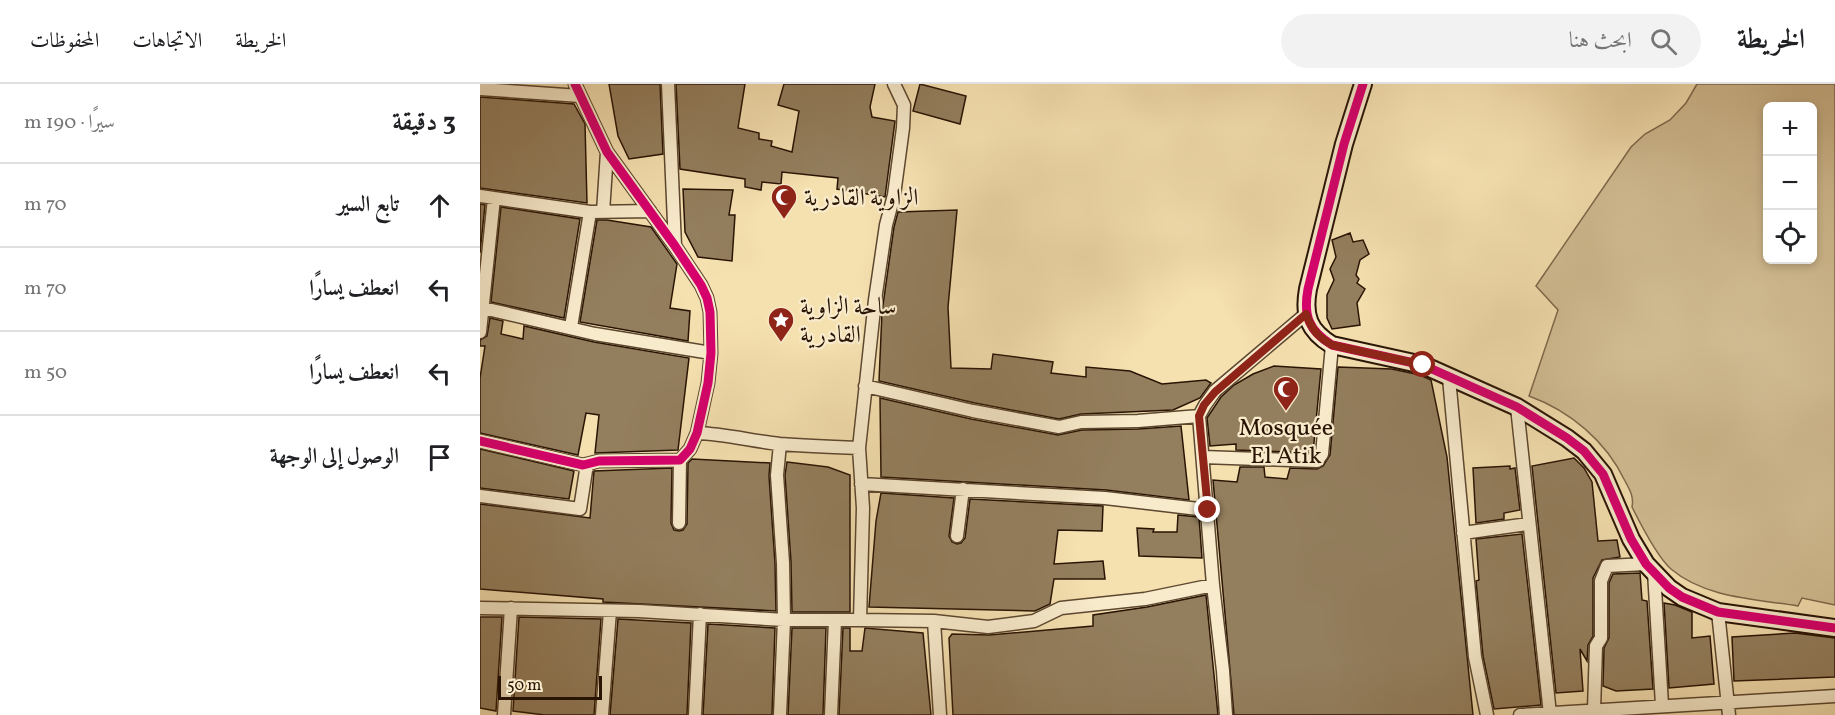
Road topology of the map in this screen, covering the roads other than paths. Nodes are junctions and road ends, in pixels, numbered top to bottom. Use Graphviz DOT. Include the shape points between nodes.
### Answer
graph roads {
  1 [pos="668,84"];
  2 [pos="894,84"];
  3 [pos="1363,84"];
  4 [pos="480,89"];
  5 [pos="578,90"];
  6 [pos="607,152"];
  7 [pos="480,196"];
  8 [pos="494,198"];
  9 [pos="650,211"];
  10 [pos="596,212"];
  11 [pos="675,246"];
  12 [pos="483,277"];
  13 [pos="483,308"];
  14 [pos="1306,314"];
  15 [pos="571,327"];
  16 [pos="480,331"];
  17 [pos="1332,345"];
  18 [pos="711,353"];
  19 [pos="1449,378"];
  20 [pos="866,386"];
  21 [pos="1517,407"];
  22 [pos="1199,416"];
  23 [pos="697,433"];
  24 [pos="480,441"];
  25 [pos="780,444"];
  26 [pos="859,448"];
  27 [pos="1203,457"];
  28 [pos="680,460"];
  29 [pos="587,464"];
  30 [pos="861,484"];
  31 [pos="963,489"];
  32 [pos="480,496"];
  33 [pos="1208,510"];
  34 [pos="679,523"];
  35 [pos="1528,524"];
  36 [pos="1462,533"];
  37 [pos="957,536"];
  38 [pos="1650,568"];
  39 [pos="1213,585"];
  40 [pos="480,608"];
  41 [pos="511,608"];
  42 [pos="610,611"];
  43 [pos="1718,612"];
  44 [pos="700,614"];
  45 [pos="784,620"];
  46 [pos="836,620"];
  47 [pos="860,620"];
  48 [pos="934,621"];
  49 [pos="1835,628"];
  50 [pos="1835,696"];
  51 [pos="1662,705"];
  52 [pos="1729,709"];
  53 [pos="1594,710"];
  54 [pos="1550,714"];
  55 [pos="504,715"];
  56 [pos="602,715"];
  57 [pos="695,715"];
  58 [pos="780,715"];
  59 [pos="831,715"];
  60 [pos="940,715"];
  61 [pos="1226,715"];
  62 [pos="1486,715"];
  63 [pos="1520,715"];
  1 -- 11 [label="street"];
  2 -- 20 [label="street" via="904,105 903,128 875,300"];
  3 -- 14 [label="street" via="1329,202"];
  4 -- 5 [label="street"];
  5 -- 6 [label="street"];
  6 -- 9 [label="street"];
  6 -- 10 [label="street"];
  7 -- 8 [label="street"];
  8 -- 10 [label="street"];
  8 -- 12 [label="street"];
  9 -- 10 [label="street"];
  9 -- 11 [label="street"];
  10 -- 15 [label="street"];
  11 -- 18 [label="street" via="707,298"];
  12 -- 13 [label="street"];
  13 -- 15 [label="street"];
  13 -- 16 [label="street"];
  14 -- 17 [label="street" via="1314,331"];
  14 -- 22 [label="street" via="1215,392"];
  15 -- 18 [label="street"];
  17 -- 19 [label="street" via="1413,362"];
  17 -- 27 [label="street" via="1322,454 1317,462"];
  18 -- 23 [label="street"];
  19 -- 21 [label="street"];
  19 -- 36 [label="street"];
  20 -- 22 [label="street" via="1059,427 1081,422"];
  20 -- 26 [label="street"];
  21 -- 35 [label="street"];
  21 -- 38 [label="street" via="1567,438 1595,463 1631,539"];
  22 -- 27 [label="street"];
  23 -- 25 [label="street"];
  23 -- 28 [label="street"];
  24 -- 29 [label="street"];
  25 -- 26 [label="street"];
  25 -- 45 [label="street" via="777,475"];
  26 -- 30 [label="street"];
  27 -- 33 [label="street"];
  28 -- 29 [label="street"];
  28 -- 34 [label="street"];
  29 -- 32 [label="street" via="580,509"];
  30 -- 31 [label="street"];
  30 -- 47 [label="street" via="864,508"];
  31 -- 33 [label="street" via="1105,498"];
  31 -- 37 [label="street"];
  33 -- 39 [label="street"];
  35 -- 36 [label="street"];
  35 -- 54 [label="street"];
  36 -- 62 [label="street" via="1475,657"];
  38 -- 43 [label="street" via="1682,597"];
  38 -- 51 [label="street"];
  38 -- 53 [label="street" via="1607,566 1602,575"];
  39 -- 48 [label="street" via="1145,599 1061,608 1034,621 988,627"];
  39 -- 61 [label="street"];
  40 -- 41 [label="street"];
  41 -- 42 [label="street"];
  41 -- 55 [label="street"];
  42 -- 44 [label="street"];
  42 -- 56 [label="street"];
  43 -- 49 [label="street"];
  43 -- 52 [label="street"];
  44 -- 45 [label="street"];
  44 -- 57 [label="street"];
  45 -- 46 [label="street"];
  45 -- 58 [label="street"];
  46 -- 47 [label="street"];
  46 -- 59 [label="street"];
  47 -- 48 [label="street"];
  48 -- 60 [label="street"];
  50 -- 52 [label="street"];
  51 -- 52 [label="street"];
  51 -- 53 [label="street"];
  53 -- 54 [label="street"];
  54 -- 63 [label="street"];
}
